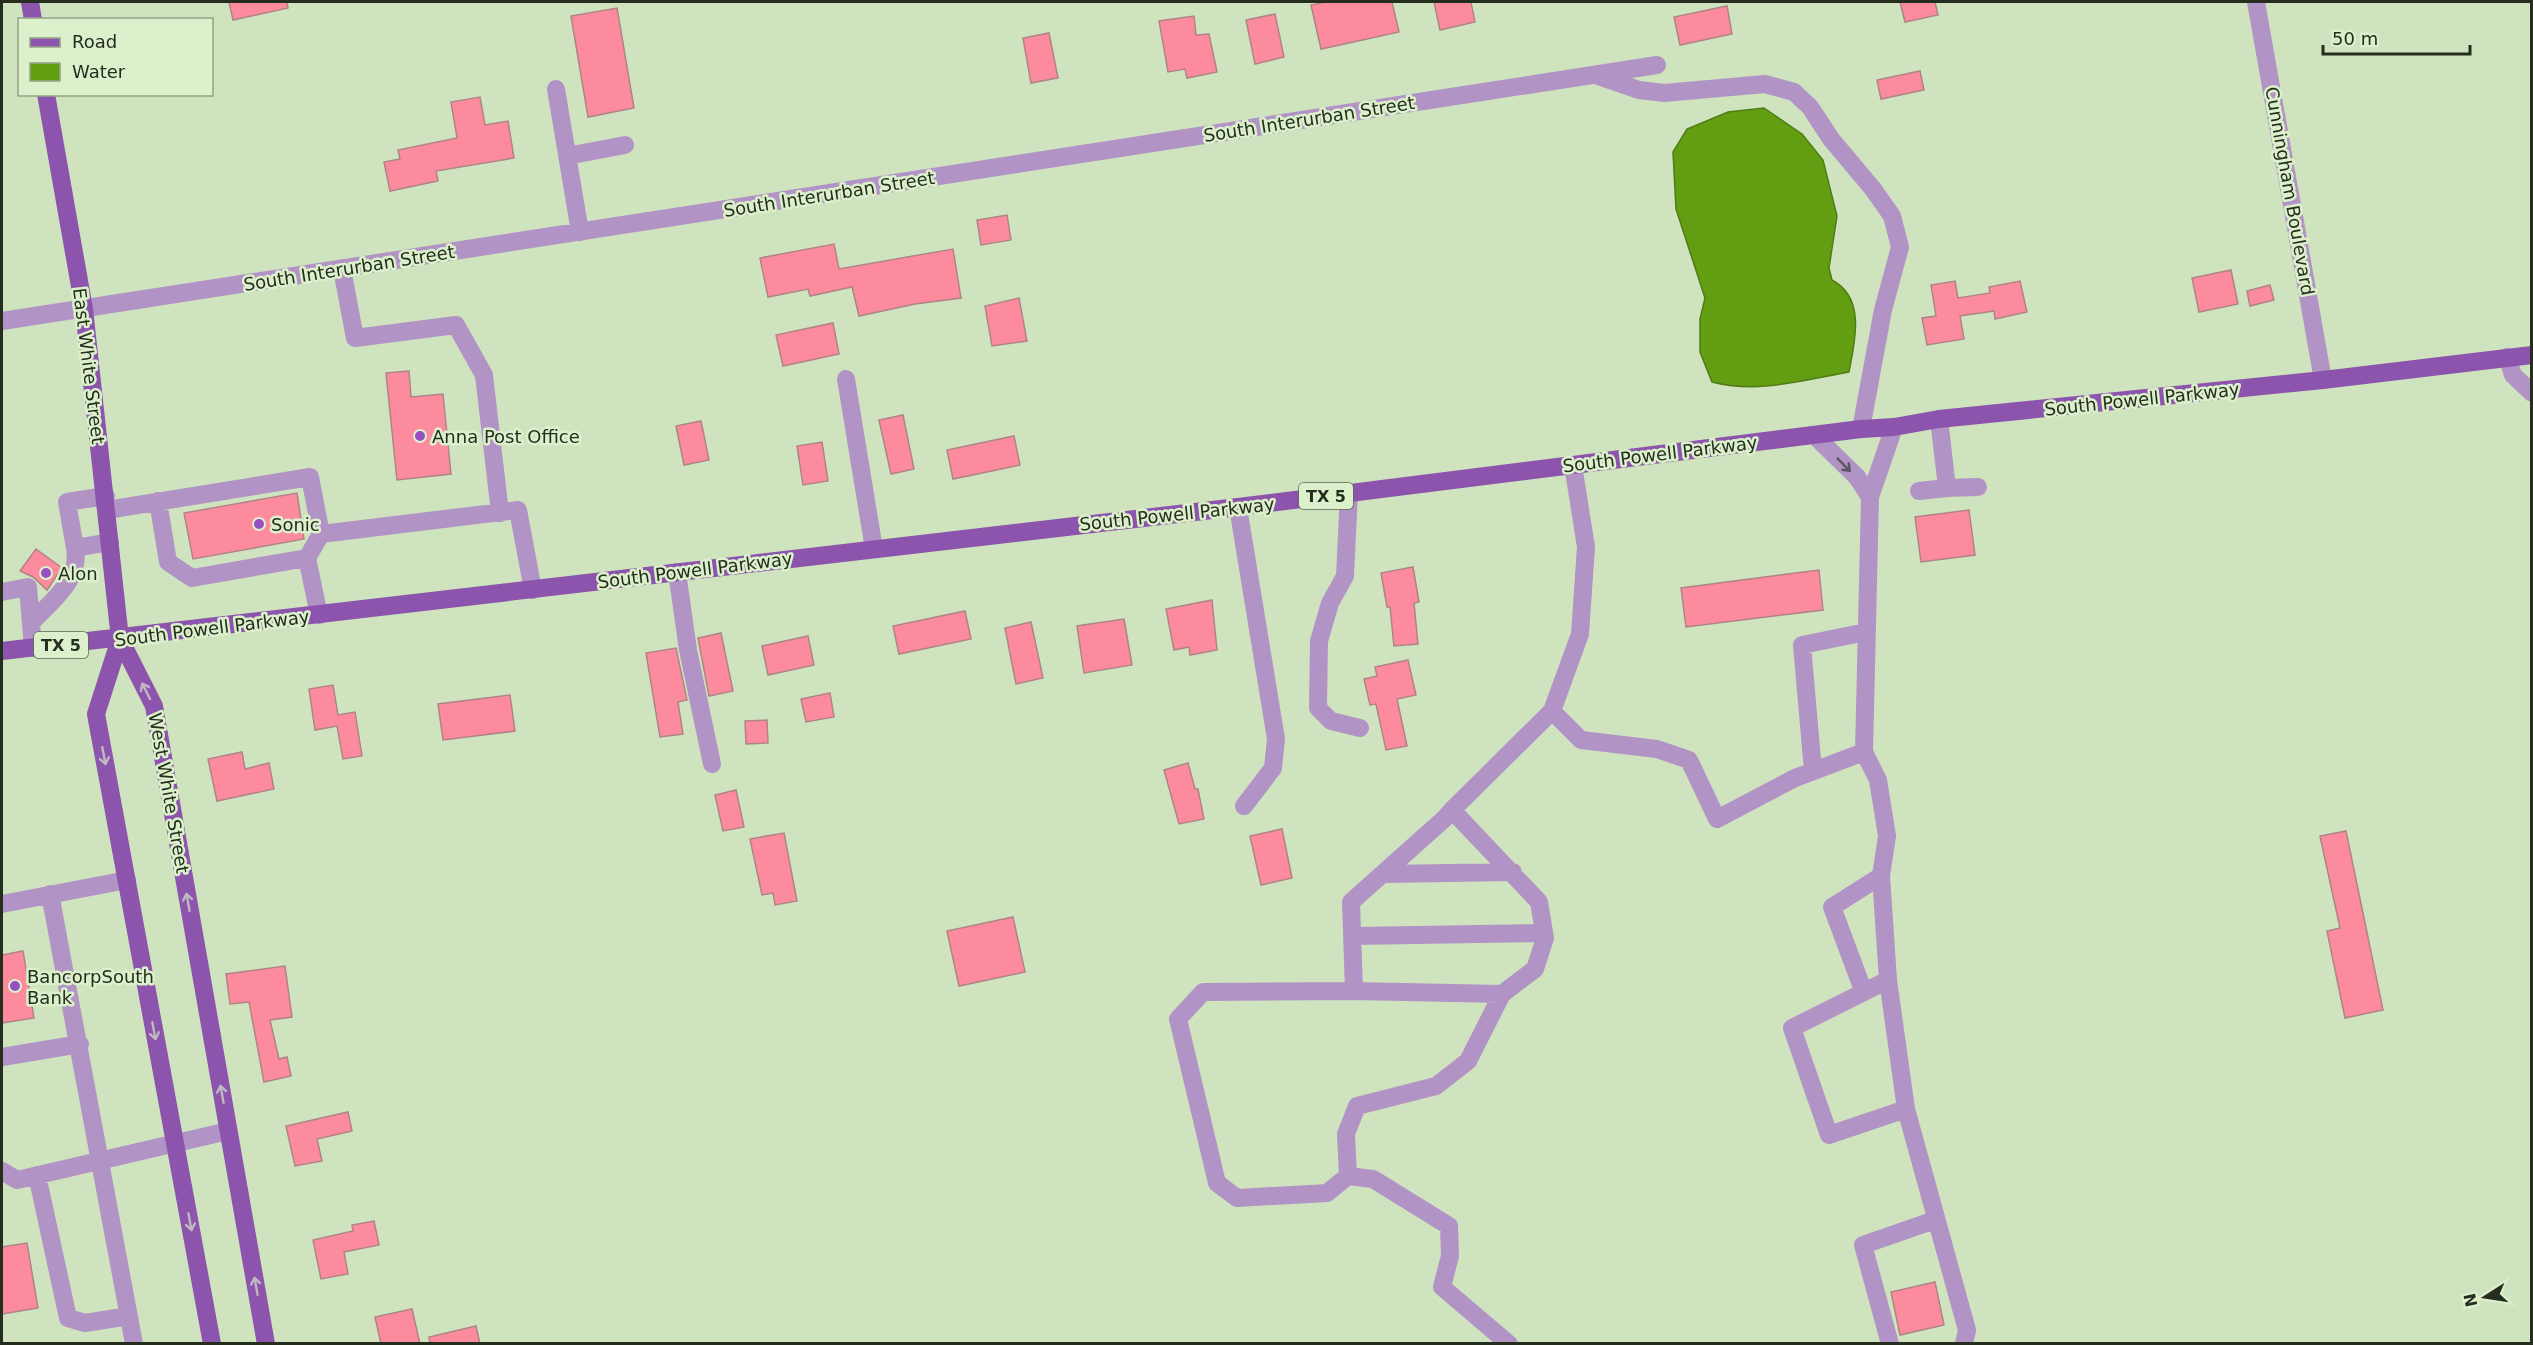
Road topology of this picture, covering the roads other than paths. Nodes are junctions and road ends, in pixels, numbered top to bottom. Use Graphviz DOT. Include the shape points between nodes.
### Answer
graph roads {
  1 [pos="30,2"];
  2 [pos="2256,2"];
  3 [pos="33,18"];
  4 [pos="1657,65"];
  5 [pos="1596,75"];
  6 [pos="556,88"];
  7 [pos="46,96"];
  8 [pos="626,145"];
  9 [pos="567,156"];
  10 [pos="580,232"];
  11 [pos="342,269"];
  12 [pos="84,309"];
  13 [pos="2,321"];
  14 [pos="2532,354"];
  15 [pos="2507,357"];
  16 [pos="846,379"];
  17 [pos="2323,380"];
  18 [pos="2532,393"];
  19 [pos="1939,419"];
  20 [pos="1894,427"];
  21 [pos="1861,429"];
  22 [pos="1814,435"];
  23 [pos="1573,465"];
  24 [pos="1977,487"];
  25 [pos="1947,488"];
  26 [pos="1919,490"];
  27 [pos="1349,493"];
  28 [pos="1870,497"];
  29 [pos="158,501"];
  30 [pos="106,503"];
  31 [pos="1238,507"];
  32 [pos="500,513"];
  33 [pos="321,534"];
  34 [pos="110,542"];
  35 [pos="75,548"];
  36 [pos="874,549"];
  37 [pos="307,558"];
  38 [pos="677,572"];
  39 [pos="532,590"];
  40 [pos="2,592"];
  41 [pos="319,615"];
  42 [pos="31,623"];
  43 [pos="1866,632"];
  44 [pos="120,639"];
  45 [pos="33,648"];
  46 [pos="2,651"];
  47 [pos="1552,711"];
  48 [pos="1360,728"];
  49 [pos="1864,752"];
  50 [pos="712,764"];
  51 [pos="1814,771"];
  52 [pos="1244,806"];
  53 [pos="1452,810"];
  54 [pos="1513,872"];
  55 [pos="1385,874"];
  56 [pos="1881,876"];
  57 [pos="127,880"];
  58 [pos="51,894"];
  59 [pos="2,903"];
  60 [pos="1544,933"];
  61 [pos="1353,936"];
  62 [pos="1888,980"];
  63 [pos="1863,990"];
  64 [pos="1354,991"];
  65 [pos="1502,994"];
  66 [pos="80,1044"];
  67 [pos="2,1057"];
  68 [pos="1906,1109"];
  69 [pos="228,1131"];
  70 [pos="176,1143"];
  71 [pos="102,1160"];
  72 [pos="2,1172"];
  73 [pos="38,1175"];
  74 [pos="1348,1176"];
  75 [pos="1935,1220"];
  76 [pos="129,1316"];
  77 [pos="134,1344"];
  78 [pos="212,1344"];
  79 [pos="266,1344"];
  80 [pos="1509,1344"];
  81 [pos="1890,1344"];
  82 [pos="1964,1344"];
  1 -- 3 [label="main road"];
  2 -- 17 [label="street, Cunningham Boulevard"];
  4 -- 5 [label="street, South Interurban Street"];
  5 -- 10 [label="street, South Interurban Street"];
  5 -- 21 [label="street" via="1639,90 1664,93 1765,84 1794,92 1873,189 1892,216 1900,247 1883,310"];
  6 -- 9 [label="street"];
  7 -- 12 [label="main road, East White Street"];
  8 -- 9 [label="street"];
  9 -- 10 [label="street"];
  10 -- 11 [label="street, South Interurban Street"];
  11 -- 12 [label="street, South Interurban Street"];
  11 -- 32 [label="street" via="355,338 456,325 484,375"];
  12 -- 13 [label="street, South Interurban Street"];
  12 -- 30 [label="main road, East White Street"];
  14 -- 15 [label="main road, South Powell Parkway / TX 5"];
  15 -- 17 [label="main road, South Powell Parkway / TX 5"];
  15 -- 18 [label="street" via="2513,375"];
  16 -- 36 [label="street"];
  17 -- 19 [label="main road, South Powell Parkway / TX 5"];
  19 -- 20 [label="main road, South Powell Parkway / TX 5"];
  19 -- 25 [label="street"];
  20 -- 21 [label="main road, South Powell Parkway / TX 5"];
  20 -- 28 [label="street"];
  21 -- 22 [label="main road, South Powell Parkway / TX 5"];
  22 -- 23 [label="main road, South Powell Parkway / TX 5"];
  22 -- 28 [label="street, one-way" via="1857,477"];
  23 -- 27 [label="main road, South Powell Parkway / TX 5"];
  23 -- 47 [label="street" via="1586,547 1580,634"];
  24 -- 25 [label="street"];
  25 -- 26 [label="street"];
  27 -- 31 [label="main road, South Powell Parkway / TX 5"];
  27 -- 48 [label="street" via="1345,576 1330,603 1319,641 1317,708 1331,721"];
  28 -- 43 [label="street"];
  29 -- 30 [label="street"];
  29 -- 33 [label="street" via="310,477"];
  29 -- 37 [label="street" via="168,562 192,578"];
  30 -- 34 [label="main road, East White Street"];
  30 -- 35 [label="street" via="67,502"];
  31 -- 36 [label="main road, South Powell Parkway / TX 5"];
  31 -- 52 [label="street" via="1276,739 1273,768"];
  32 -- 33 [label="street"];
  32 -- 39 [label="street" via="518,510"];
  33 -- 37 [label="street"];
  34 -- 35 [label="street"];
  34 -- 44 [label="main road, East White Street"];
  35 -- 42 [label="street" via="77,561 72,579"];
  36 -- 38 [label="main road, South Powell Parkway / TX 5"];
  37 -- 41 [label="street"];
  38 -- 39 [label="main road, South Powell Parkway / TX 5"];
  38 -- 50 [label="street" via="688,650"];
  39 -- 41 [label="main road, South Powell Parkway / TX 5"];
  40 -- 42 [label="street" via="28,587"];
  41 -- 44 [label="main road, South Powell Parkway / TX 5"];
  42 -- 45 [label="street"];
  43 -- 49 [label="street"];
  43 -- 51 [label="street" via="1802,645"];
  44 -- 45 [label="main road, South Powell Parkway / TX 5"];
  44 -- 57 [label="main road, one-way" via="96,714"];
  69 -- 44 [label="main road, West White Street, one-way" via="154,706"];
  45 -- 46 [label="main road, South Powell Parkway / TX 5"];
  47 -- 51 [label="street" via="1581,740 1657,749 1689,760 1717,819"];
  47 -- 53 [label="street"];
  49 -- 51 [label="street"];
  49 -- 56 [label="street" via="1878,780 1887,836"];
  53 -- 54 [label="street"];
  53 -- 55 [label="street"];
  54 -- 55 [label="street"];
  54 -- 60 [label="street" via="1539,902"];
  55 -- 61 [label="street" via="1352,902"];
  56 -- 62 [label="street"];
  56 -- 63 [label="street" via="1832,907"];
  57 -- 58 [label="street"];
  57 -- 70 [label="main road, one-way"];
  58 -- 59 [label="street"];
  58 -- 66 [label="street"];
  60 -- 61 [label="street"];
  60 -- 65 [label="street" via="1535,969"];
  61 -- 64 [label="street"];
  62 -- 63 [label="street"];
  62 -- 68 [label="street"];
  63 -- 68 [label="street" via="1792,1028 1829,1135"];
  64 -- 65 [label="street"];
  64 -- 74 [label="street" via="1203,992 1178,1019 1217,1183 1237,1198 1328,1193"];
  65 -- 74 [label="street" via="1468,1061 1436,1086 1357,1106 1346,1134"];
  66 -- 67 [label="street"];
  66 -- 71 [label="street"];
  68 -- 75 [label="street"];
  69 -- 70 [label="street"];
  79 -- 69 [label="main road, West White Street, one-way"];
  70 -- 71 [label="street"];
  70 -- 78 [label="main road, one-way"];
  71 -- 73 [label="street"];
  71 -- 76 [label="street"];
  72 -- 73 [label="street" via="17,1179"];
  73 -- 76 [label="street" via="68,1318 85,1323"];
  74 -- 80 [label="street" via="1373,1179 1449,1226 1450,1256 1442,1287"];
  75 -- 81 [label="street" via="1863,1245"];
  75 -- 82 [label="street" via="1967,1330"];
  76 -- 77 [label="street"];
}
